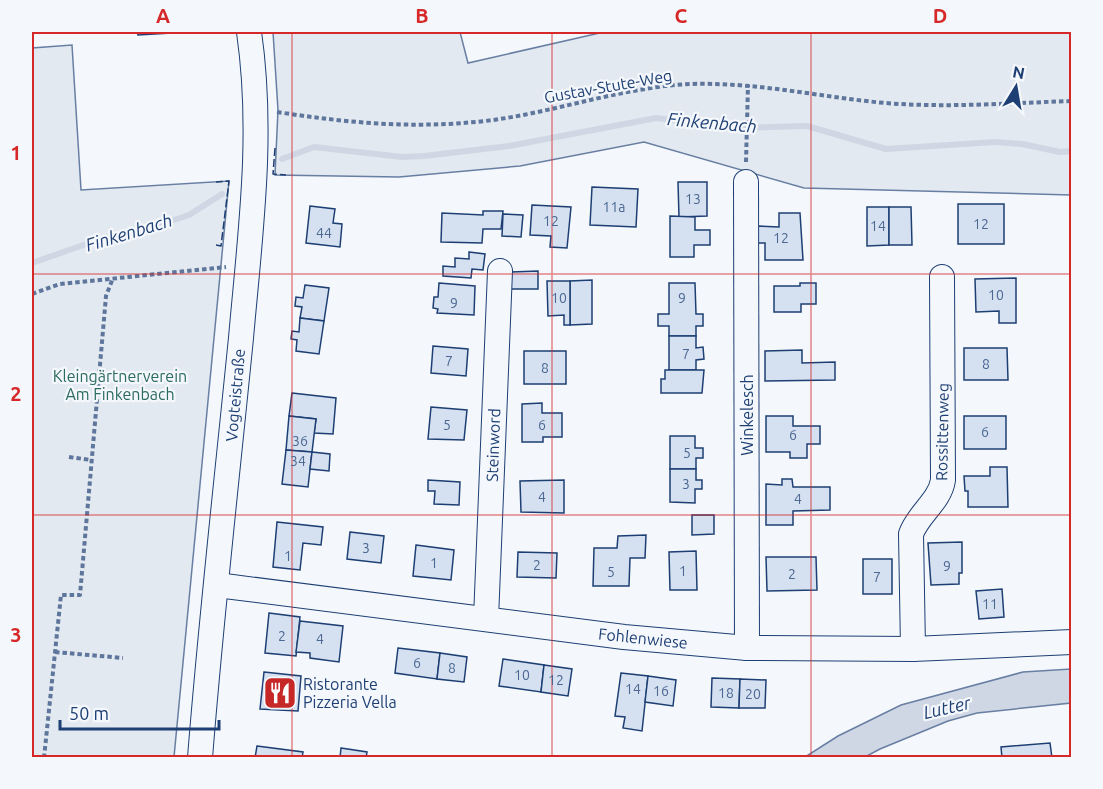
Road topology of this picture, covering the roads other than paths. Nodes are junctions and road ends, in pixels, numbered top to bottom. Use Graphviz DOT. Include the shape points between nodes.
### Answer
graph roads {
  1 [pos="249,32"];
  2 [pos="746,182"];
  3 [pos="500,271"];
  4 [pos="942,277"];
  5 [pos="217,585"];
  6 [pos="486,619"];
  7 [pos="1071,642"];
  8 [pos="747,648"];
  9 [pos="913,649"];
  10 [pos="200,758"];
  1 -- 5 [label="street, Vogteistraße" via="257,146"];
  2 -- 8 [label="street, Winkelesch"];
  3 -- 6 [label="street, Steinword"];
  4 -- 9 [label="street, Rossittenweg" via="943,480 940,492 911,534"];
  5 -- 6 [label="street, Fohlenwiese"];
  5 -- 10 [label="street, Vogteistraße"];
  6 -- 8 [label="street, Fohlenwiese"];
  7 -- 9 [label="street, Fohlenwiese"];
  8 -- 9 [label="street, Fohlenwiese"];
}
